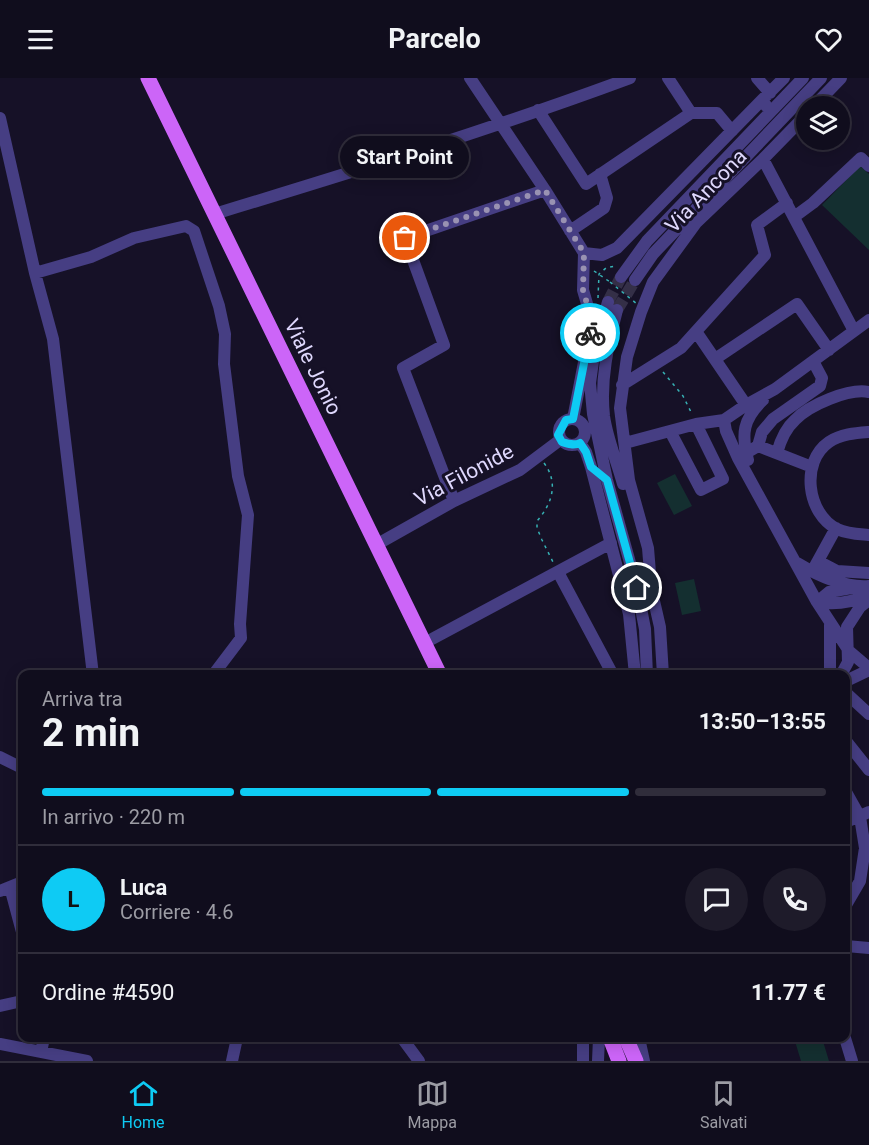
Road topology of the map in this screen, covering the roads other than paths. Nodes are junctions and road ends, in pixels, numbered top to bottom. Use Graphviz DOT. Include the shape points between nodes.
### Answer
graph roads {
  1 [pos="148,78"];
  2 [pos="159,78"];
  3 [pos="470,78"];
  4 [pos="630,78"];
  5 [pos="668,78"];
  6 [pos="757,78"];
  7 [pos="784,78"];
  8 [pos="803,78"];
  9 [pos="821,78"];
  10 [pos="841,78"];
  11 [pos="609,82"];
  12 [pos="766,96"];
  13 [pos="824,96"];
  14 [pos="538,110"];
  15 [pos="691,113"];
  16 [pos="769,113"];
  17 [pos="0,118"];
  18 [pos="779,121"];
  19 [pos="500,123"];
  20 [pos="796,125"];
  21 [pos="732,131"];
  22 [pos="790,131"];
  23 [pos="763,159"];
  24 [pos="869,166"];
  25 [pos="600,174"];
  26 [pos="545,190"];
  27 [pos="787,203"];
  28 [pos="221,212"];
  29 [pos="794,217"];
  30 [pos="570,231"];
  31 [pos="584,253"];
  32 [pos="602,255"];
  33 [pos="587,270"];
  34 [pos="35,273"];
  35 [pos="616,280"];
  36 [pos="635,280"];
  37 [pos="869,320"];
  38 [pos="854,331"];
  39 [pos="697,333"];
  40 [pos="829,350"];
  41 [pos="715,359"];
  42 [pos="813,361"];
  43 [pos="622,385"];
  44 [pos="775,389"];
  45 [pos="869,392"];
  46 [pos="746,405"];
  47 [pos="573,419"];
  48 [pos="724,420"];
  49 [pos="696,424"];
  50 [pos="670,431"];
  51 [pos="869,432"];
  52 [pos="560,440"];
  53 [pos="580,443"];
  54 [pos="625,443"];
  55 [pos="758,446"];
  56 [pos="746,453"];
  57 [pos="777,453"];
  58 [pos="812,466"];
  59 [pos="591,467"];
  60 [pos="607,480"];
  61 [pos="753,482"];
  62 [pos="454,501"];
  63 [pos="836,528"];
  64 [pos="869,535"];
  65 [pos="383,540"];
  66 [pos="610,543"];
  67 [pos="796,563"];
  68 [pos="815,567"];
  69 [pos="558,572"];
  70 [pos="869,573"];
  71 [pos="651,585"];
  72 [pos="863,587"];
  73 [pos="869,595"];
  74 [pos="869,600"];
  75 [pos="817,602"];
  76 [pos="830,624"];
  77 [pos="432,639"];
  78 [pos="849,651"];
  79 [pos="869,669"];
  80 [pos="92,670"];
  81 [pos="217,670"];
  82 [pos="438,670"];
  83 [pos="447,670"];
  84 [pos="610,670"];
  85 [pos="635,670"];
  86 [pos="647,670"];
  87 [pos="663,670"];
  88 [pos="832,670"];
  89 [pos="834,670"];
  90 [pos="844,670"];
  91 [pos="850,679"];
  92 [pos="850,697"];
  93 [pos="869,714"];
  94 [pos="850,746"];
  95 [pos="0,757"];
  96 [pos="18,766"];
  97 [pos="869,770"];
  98 [pos="850,797"];
  99 [pos="865,814"];
  100 [pos="850,820"];
  101 [pos="5,889"];
  102 [pos="850,898"];
  103 [pos="18,922"];
  104 [pos="850,946"];
  105 [pos="869,948"];
  106 [pos="18,1002"];
  107 [pos="0,1006"];
  108 [pos="43,1042"];
  109 [pos="236,1042"];
  110 [pos="405,1042"];
  111 [pos="583,1042"];
  112 [pos="599,1042"];
  113 [pos="612,1042"];
  114 [pos="630,1042"];
  115 [pos="639,1042"];
  116 [pos="846,1042"];
  117 [pos="0,1044"];
  118 [pos="41,1052"];
  119 [pos="638,1060"];
  120 [pos="87,1061"];
  121 [pos="232,1061"];
  122 [pos="419,1061"];
  123 [pos="583,1061"];
  124 [pos="598,1061"];
  125 [pos="619,1061"];
  126 [pos="852,1061"];
  1 -- 82 [label="main road, Viale Jonio"];
  2 -- 28 [label="main road, Viale Jonio"];
  3 -- 19 [label="street"];
  4 -- 11 [label="street"];
  5 -- 15 [label="street"];
  6 -- 12 [label="street"];
  7 -- 12 [label="street"];
  8 -- 16 [label="street, Via Ancona"];
  9 -- 18 [label="street, Via Ancona"];
  10 -- 13 [label="street"];
  11 -- 14 [label="street"];
  12 -- 16 [label="street"];
  12 -- 21 [label="street"];
  14 -- 19 [label="street"];
  14 -- 25 [label="street" via="586,184"];
  15 -- 21 [label="street" via="717,113"];
  15 -- 25 [label="street"];
  16 -- 35 [label="street, Via Ancona" via="647,241"];
  17 -- 34 [label="street"];
  18 -- 22 [label="street"];
  18 -- 36 [label="street, Via Ancona" via="652,255"];
  19 -- 26 [label="street"];
  19 -- 28 [label="street"];
  20 -- 22 [label="street, Via Ancona"];
  21 -- 32 [label="street" via="617,248"];
  22 -- 23 [label="street, Via Ancona"];
  23 -- 27 [label="street"];
  23 -- 43 [label="street, Via Ancona" via="696,223 653,282 627,357"];
  24 -- 29 [label="street" via="861,158"];
  25 -- 30 [label="street" via="607,198 604,208"];
  26 -- 30 [label="street"];
  26 -- 62 [label="street" via="405,238 444,345 403,368"];
  27 -- 29 [label="street"];
  27 -- 39 [label="street" via="757,225 765,255"];
  28 -- 65 [label="main road, Viale Jonio"];
  29 -- 38 [label="street"];
  30 -- 31 [label="street"];
  31 -- 32 [label="street"];
  31 -- 33 [label="street"];
  32 -- 33 [label="street"];
  33 -- 47 [label="street" via="583,290 592,321"];
  34 -- 80 [label="street" via="53,339"];
  34 -- 81 [label="street" via="91,257 134,238 186,226 194,231 225,334 225,375 238,476 248,515 241,638"];
  37 -- 38 [label="street"];
  38 -- 40 [label="street"];
  39 -- 41 [label="street"];
  39 -- 43 [label="street" via="681,348"];
  40 -- 41 [label="street" via="797,304"];
  40 -- 42 [label="street"];
  41 -- 46 [label="street"];
  42 -- 44 [label="street"];
  42 -- 55 [label="street" via="822,378 820,386 773,418 762,432"];
  43 -- 54 [label="street, Via Ancona" via="620,408"];
  44 -- 46 [label="street"];
  44 -- 56 [label="street" via="752,411 746,423"];
  45 -- 57 [label="street" via="829,398 795,419"];
  46 -- 48 [label="street"];
  47 -- 52 [label="street" via="566,420 558,432"];
  47 -- 53 [label="street" via="582,428 584,440"];
  48 -- 49 [label="street"];
  48 -- 61 [label="street" via="738,458"];
  49 -- 50 [label="street"];
  49 -- 50 [label="street" via="723,479 701,490"];
  50 -- 54 [label="street"];
  51 -- 58 [label="street" via="848,434 829,442"];
  52 -- 53 [label="street"];
  52 -- 62 [label="street, Via Filonide" via="520,470"];
  53 -- 59 [label="street"];
  54 -- 71 [label="street, Via Ancona" via="628,480 648,548"];
  55 -- 56 [label="street"];
  55 -- 57 [label="street"];
  56 -- 61 [label="street"];
  57 -- 58 [label="street"];
  58 -- 63 [label="street" via="810,482 818,511"];
  59 -- 60 [label="street"];
  59 -- 66 [label="street"];
  60 -- 71 [label="street, Via Ancona" via="590,383 595,347 608,304 604,418"];
  60 -- 86 [label="street" via="637,588 645,629"];
  61 -- 67 [label="street"];
  62 -- 65 [label="street, Via Filonide"];
  63 -- 64 [label="street"];
  63 -- 68 [label="street"];
  65 -- 77 [label="main road, Viale Jonio"];
  66 -- 69 [label="street"];
  66 -- 85 [label="street" via="629,614"];
  67 -- 68 [label="street"];
  67 -- 75 [label="street"];
  68 -- 70 [label="street"];
  68 -- 72 [label="street"];
  69 -- 77 [label="street"];
  69 -- 84 [label="street"];
  71 -- 87 [label="street, Via Ancona" via="660,627"];
  72 -- 75 [label="street" via="829,592"];
  73 -- 75 [label="street" via="832,604"];
  74 -- 78 [label="street" via="847,627"];
  75 -- 76 [label="street"];
  76 -- 78 [label="street"];
  76 -- 88 [label="street"];
  77 -- 83 [label="main road, Viale Jonio"];
  78 -- 79 [label="street"];
  78 -- 89 [label="street" via="840,657"];
  78 -- 90 [label="street"];
  79 -- 91 [label="street"];
  92 -- 93 [label="street"];
  94 -- 97 [label="street"];
  95 -- 96 [label="street"];
  98 -- 99 [label="street"];
  99 -- 100 [label="street"];
  99 -- 102 [label="street" via="860,881"];
  101 -- 103 [label="street"];
  104 -- 105 [label="street"];
  106 -- 107 [label="street"];
  108 -- 118 [label="street"];
  109 -- 121 [label="street"];
  110 -- 122 [label="street"];
  111 -- 123 [label="street"];
  112 -- 124 [label="street"];
  113 -- 125 [label="main road"];
  114 -- 119 [label="main road"];
  115 -- 119 [label="street"];
  116 -- 126 [label="street"];
  117 -- 118 [label="street"];
  118 -- 120 [label="street"];
}
